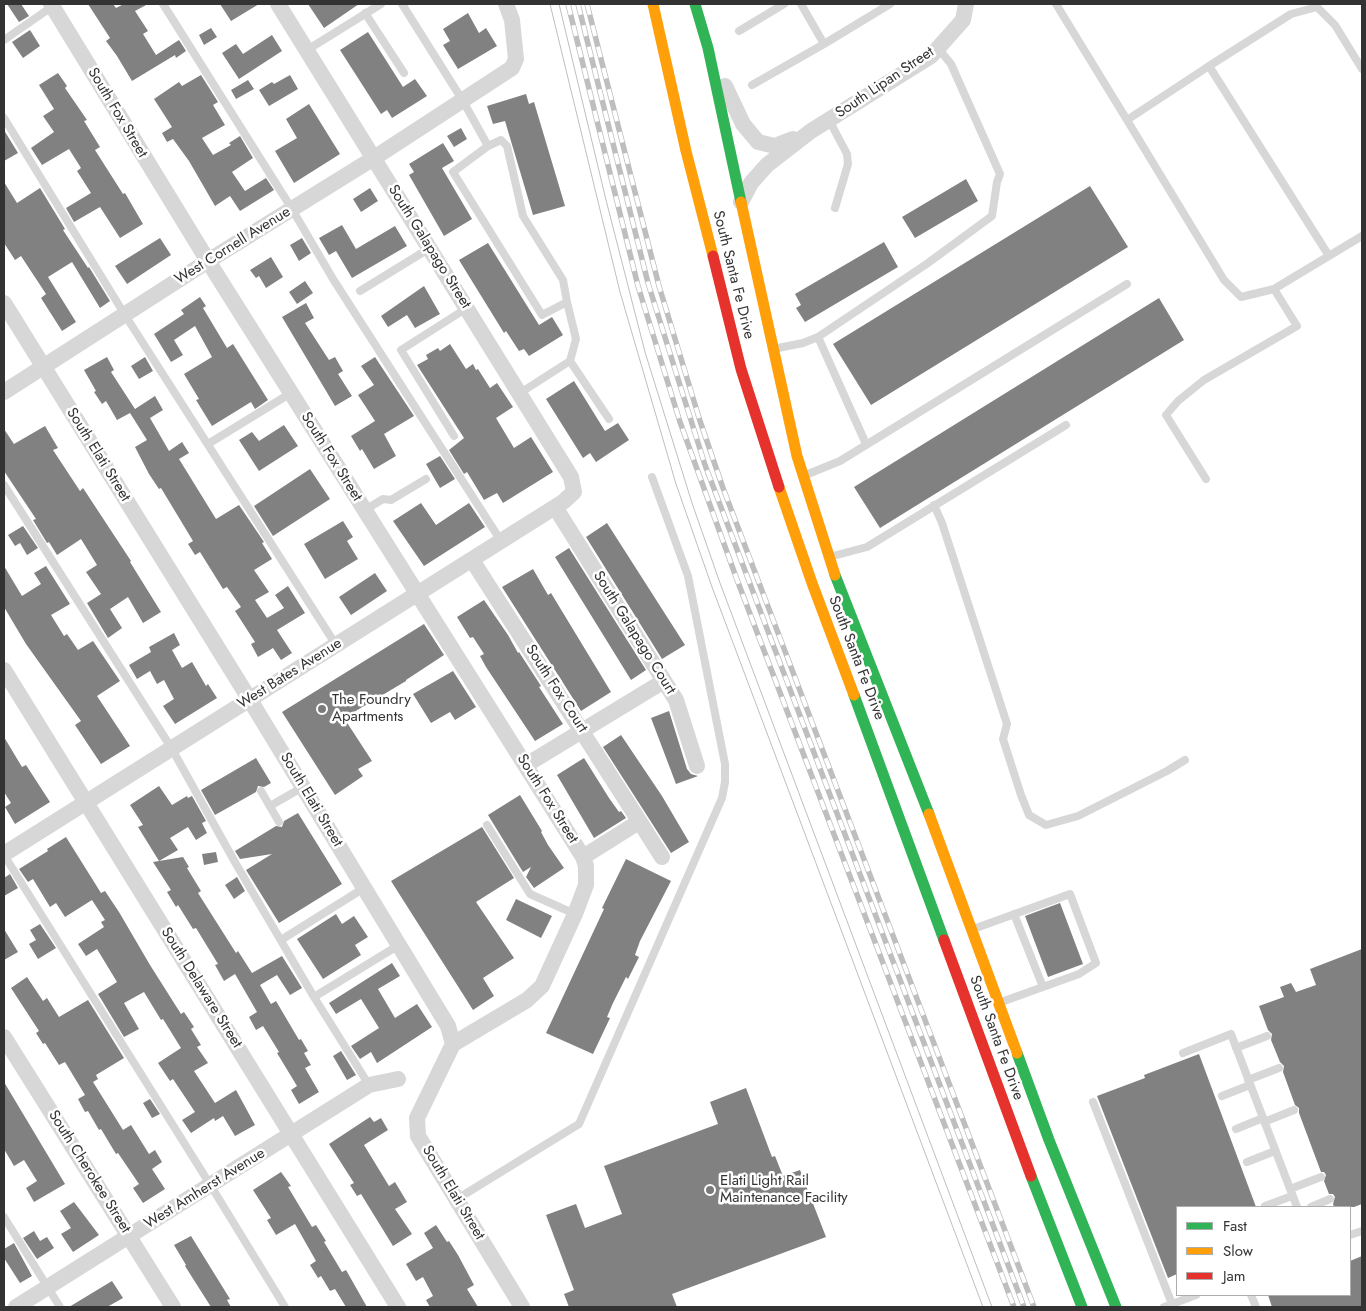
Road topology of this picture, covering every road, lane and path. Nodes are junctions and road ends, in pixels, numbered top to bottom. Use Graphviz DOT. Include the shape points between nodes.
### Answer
graph roads {
  1 [pos="164,4"];
  2 [pos="278,4"];
  3 [pos="382,4"];
  4 [pos="402,4"];
  5 [pos="506,4"];
  6 [pos="653,4"];
  7 [pos="695,4"];
  8 [pos="784,4"];
  9 [pos="801,4"];
  10 [pos="890,4"];
  11 [pos="966,4"];
  12 [pos="1056,4"];
  13 [pos="53,5"];
  14 [pos="365,14"];
  15 [pos="739,31"];
  16 [pos="4,40"];
  17 [pos="824,44"];
  18 [pos="708,48"];
  19 [pos="938,48"];
  20 [pos="307,50"];
  21 [pos="1209,66"];
  22 [pos="1362,69"];
  23 [pos="404,73"];
  24 [pos="752,84"];
  25 [pos="463,101"];
  26 [pos="4,118"];
  27 [pos="829,120"];
  28 [pos="1127,120"];
  29 [pos="812,131"];
  30 [pos="488,146"];
  31 [pos="374,158"];
  32 [pos="741,204"];
  33 [pos="835,208"];
  34 [pos="292,209"];
  35 [pos="1361,239"];
  36 [pos="430,248"];
  37 [pos="1329,256"];
  38 [pos="208,261"];
  39 [pos="1127,284"];
  40 [pos="1274,289"];
  41 [pos="360,291"];
  42 [pos="568,302"];
  43 [pos="4,303"];
  44 [pos="467,308"];
  45 [pos="125,315"];
  46 [pos="818,337"];
  47 [pos="774,349"];
  48 [pos="570,361"];
  49 [pos="43,367"];
  50 [pos="4,392"];
  51 [pos="291,393"];
  52 [pos="520,393"];
  53 [pos="608,419"];
  54 [pos="1066,425"];
  55 [pos="454,436"];
  56 [pos="208,444"];
  57 [pos="866,444"];
  58 [pos="804,476"];
  59 [pos="652,477"];
  60 [pos="426,479"];
  61 [pos="1206,479"];
  62 [pos="4,485"];
  63 [pos="574,492"];
  64 [pos="934,506"];
  65 [pos="555,507"];
  66 [pos="365,510"];
  67 [pos="501,541"];
  68 [pos="828,558"];
  69 [pos="472,560"];
  70 [pos="418,594"];
  71 [pos="336,645"];
  72 [pos="4,670"];
  73 [pos="664,681"];
  74 [pos="250,700"];
  75 [pos="583,731"];
  76 [pos="172,749"];
  77 [pos="1185,760"];
  78 [pos="526,765"];
  79 [pos="697,766"];
  80 [pos="303,787"];
  81 [pos="261,791"];
  82 [pos="86,802"];
  83 [pos="270,806"];
  84 [pos="638,819"];
  85 [pos="279,822"];
  86 [pos="487,825"];
  87 [pos="4,855"];
  88 [pos="583,857"];
  89 [pos="662,857"];
  90 [pos="364,888"];
  91 [pos="575,914"];
  92 [pos="1014,914"];
  93 [pos="972,930"];
  94 [pos="281,940"];
  95 [pos="399,945"];
  96 [pos="1043,987"];
  97 [pos="314,997"];
  98 [pos="999,1003"];
  99 [pos="1267,1036"];
  100 [pos="4,1037"];
  101 [pos="453,1044"];
  102 [pos="1236,1048"];
  103 [pos="1183,1053"];
  104 [pos="1279,1068"];
  105 [pos="398,1079"];
  106 [pos="1249,1082"];
  107 [pos="369,1085"];
  108 [pos="1222,1096"];
  109 [pos="1093,1102"];
  110 [pos="1294,1110"];
  111 [pos="1264,1120"];
  112 [pos="1236,1129"];
  113 [pos="291,1134"];
  114 [pos="1275,1151"];
  115 [pos="1247,1162"];
  116 [pos="1321,1177"];
  117 [pos="211,1186"];
  118 [pos="1291,1192"];
  119 [pos="456,1199"];
  120 [pos="1330,1199"];
  121 [pos="1265,1206"];
  122 [pos="1297,1206"];
  123 [pos="1313,1206"];
  124 [pos="4,1217"];
  125 [pos="130,1237"];
  126 [pos="48,1287"];
  127 [pos="1193,1296"];
  128 [pos="1168,1306"];
  129 [pos="16,1307"];
  130 [pos="60,1307"];
  131 [pos="173,1307"];
  132 [pos="285,1307"];
  133 [pos="398,1307"];
  134 [pos="522,1307"];
  135 [pos="1082,1307"];
  136 [pos="1116,1307"];
  1 -- 34 [label="lane"];
  2 -- 20 [label="street, South Galapago Street"];
  3 -- 14 [label="lane"];
  4 -- 25 [label="lane"];
  5 -- 25 [label="street, West Cornell Avenue" via="512,20 514,64"];
  6 -- 135 [label="highway, South Santa Fe Drive" via="741,369 770,465 1022,1153"];
  7 -- 18 [label="highway, South Santa Fe Drive"];
  8 -- 15 [label="lane"];
  9 -- 17 [label="lane"];
  10 -- 17 [label="lane"];
  11 -- 19 [label="street, South Lipan Street" via="963,20"];
  12 -- 28 [label="lane"];
  13 -- 16 [label="lane"];
  13 -- 38 [label="street, South Fox Street"];
  14 -- 20 [label="lane"];
  14 -- 23 [label="lane"];
  17 -- 24 [label="lane"];
  18 -- 29 [label="street, South Lipan Street" via="743,124 758,142 775,146"];
  18 -- 32 [label="highway, South Santa Fe Drive"];
  19 -- 27 [label="street, South Lipan Street" via="931,56"];
  19 -- 46 [label="lane" via="951,64 1000,174 992,216"];
  20 -- 31 [label="street, South Galapago Street"];
  21 -- 22 [label="lane" via="1291,14 1317,7 1335,25"];
  21 -- 28 [label="lane"];
  21 -- 37 [label="lane"];
  25 -- 30 [label="lane"];
  25 -- 31 [label="street, West Cornell Avenue"];
  26 -- 45 [label="lane"];
  27 -- 29 [label="street, South Lipan Street"];
  27 -- 33 [label="lane" via="847,154 848,164"];
  28 -- 40 [label="lane" via="1224,280 1241,297"];
  29 -- 32 [label="street, South Lipan Street" via="767,165 751,183"];
  30 -- 42 [label="lane" via="501,140 507,146 523,216 562,280"];
  30 -- 42 [label="lane" via="453,172 542,315"];
  31 -- 34 [label="street, West Cornell Avenue"];
  31 -- 36 [label="street, South Galapago Street"];
  32 -- 47 [label="highway, South Santa Fe Drive"];
  34 -- 38 [label="street, West Cornell Avenue"];
  34 -- 67 [label="lane" via="333,279"];
  35 -- 37 [label="lane"];
  36 -- 41 [label="lane"];
  36 -- 44 [label="street, South Galapago Street"];
  37 -- 40 [label="lane"];
  38 -- 45 [label="street, West Cornell Avenue"];
  38 -- 51 [label="street, South Fox Street"];
  39 -- 57 [label="lane"];
  40 -- 61 [label="lane" via="1297,326 1204,380 1166,415"];
  42 -- 48 [label="lane" via="576,339"];
  43 -- 49 [label="street, South Elati Street"];
  44 -- 52 [label="street, South Galapago Street"];
  44 -- 55 [label="lane" via="401,350"];
  45 -- 49 [label="street, West Cornell Avenue"];
  45 -- 56 [label="lane"];
  46 -- 47 [label="lane"];
  46 -- 57 [label="lane"];
  47 -- 58 [label="highway, South Santa Fe Drive"];
  48 -- 52 [label="lane"];
  48 -- 53 [label="lane"];
  49 -- 50 [label="street, West Cornell Avenue"];
  49 -- 74 [label="street, South Elati Street"];
  51 -- 56 [label="lane"];
  51 -- 66 [label="street, South Fox Street"];
  52 -- 63 [label="street, South Galapago Street" via="571,477"];
  54 -- 64 [label="lane"];
  56 -- 71 [label="lane"];
  57 -- 58 [label="lane" via="840,461"];
  58 -- 68 [label="highway, South Santa Fe Drive"];
  59 -- 119 [label="lane" via="688,576 726,764 722,798 579,1124"];
  60 -- 66 [label="lane" via="391,500 383,499"];
  62 -- 76 [label="lane"];
  63 -- 65 [label="street, West Bates Avenue"];
  64 -- 68 [label="lane" via="867,547"];
  64 -- 77 [label="lane" via="1007,724 1003,739 1029,815 1046,825 1078,816"];
  65 -- 67 [label="street, West Bates Avenue"];
  65 -- 73 [label="street, South Galapago Court"];
  66 -- 70 [label="street, South Fox Street"];
  67 -- 69 [label="street, West Bates Avenue"];
  68 -- 93 [label="highway, South Santa Fe Drive"];
  69 -- 70 [label="street, West Bates Avenue"];
  69 -- 75 [label="street, South Fox Court"];
  70 -- 71 [label="street, West Bates Avenue"];
  70 -- 78 [label="street, South Fox Street"];
  71 -- 74 [label="street, West Bates Avenue"];
  72 -- 82 [label="street, South Delaware Street"];
  73 -- 75 [label="street"];
  73 -- 79 [label="street, South Galapago Court" via="676,700"];
  74 -- 76 [label="street, West Bates Avenue"];
  74 -- 80 [label="street, South Elati Street"];
  75 -- 78 [label="street"];
  75 -- 84 [label="street, South Fox Court"];
  76 -- 82 [label="street, West Bates Avenue"];
  76 -- 94 [label="lane"];
  78 -- 88 [label="street, South Fox Street"];
  80 -- 83 [label="lane"];
  80 -- 90 [label="street, South Elati Street"];
  81 -- 83 [label="lane"];
  82 -- 87 [label="street, West Bates Avenue"];
  82 -- 113 [label="street, South Delaware Street"];
  83 -- 85 [label="lane"];
  84 -- 88 [label="street" via="634,825"];
  84 -- 89 [label="street, South Fox Court"];
  86 -- 91 [label="lane" via="530,894"];
  87 -- 117 [label="lane"];
  88 -- 91 [label="street, South Fox Street" via="586,885"];
  90 -- 94 [label="lane"];
  90 -- 95 [label="street, South Elati Street"];
  91 -- 101 [label="street" via="542,986 527,1000"];
  92 -- 93 [label="lane"];
  92 -- 96 [label="lane"];
  92 -- 96 [label="lane" via="1070,894 1096,963 1079,974"];
  93 -- 98 [label="highway, South Santa Fe Drive"];
  94 -- 97 [label="lane"];
  95 -- 97 [label="lane"];
  95 -- 101 [label="street, South Elati Street" via="448,1026"];
  96 -- 98 [label="lane"];
  97 -- 107 [label="lane"];
  98 -- 136 [label="highway, South Santa Fe Drive" via="1055,1156"];
  99 -- 102 [label="lane"];
  100 -- 125 [label="street, South Cherokee Street"];
  101 -- 119 [label="street, South Elati Street" via="416,1118 418,1136"];
  102 -- 103 [label="lane" via="1231,1034"];
  102 -- 106 [label="lane"];
  104 -- 106 [label="lane"];
  105 -- 107 [label="street, West Amherst Avenue"];
  106 -- 108 [label="lane"];
  106 -- 111 [label="lane"];
  107 -- 113 [label="street, West Amherst Avenue"];
  109 -- 128 [label="lane"];
  110 -- 111 [label="lane"];
  111 -- 112 [label="lane"];
  111 -- 114 [label="lane"];
  113 -- 117 [label="street, West Amherst Avenue"];
  113 -- 133 [label="street, South Delaware Street"];
  114 -- 115 [label="lane"];
  114 -- 118 [label="lane"];
  116 -- 118 [label="lane"];
  117 -- 125 [label="street, West Amherst Avenue"];
  117 -- 132 [label="lane"];
  118 -- 121 [label="lane"];
  118 -- 122 [label="lane"];
  119 -- 134 [label="street, South Elati Street"];
  120 -- 123 [label="lane"];
  124 -- 126 [label="lane"];
  125 -- 126 [label="street, West Amherst Avenue"];
  125 -- 131 [label="street, South Cherokee Street"];
  126 -- 129 [label="street, West Amherst Avenue"];
  126 -- 130 [label="lane"];
  127 -- 128 [label="lane"];
}
